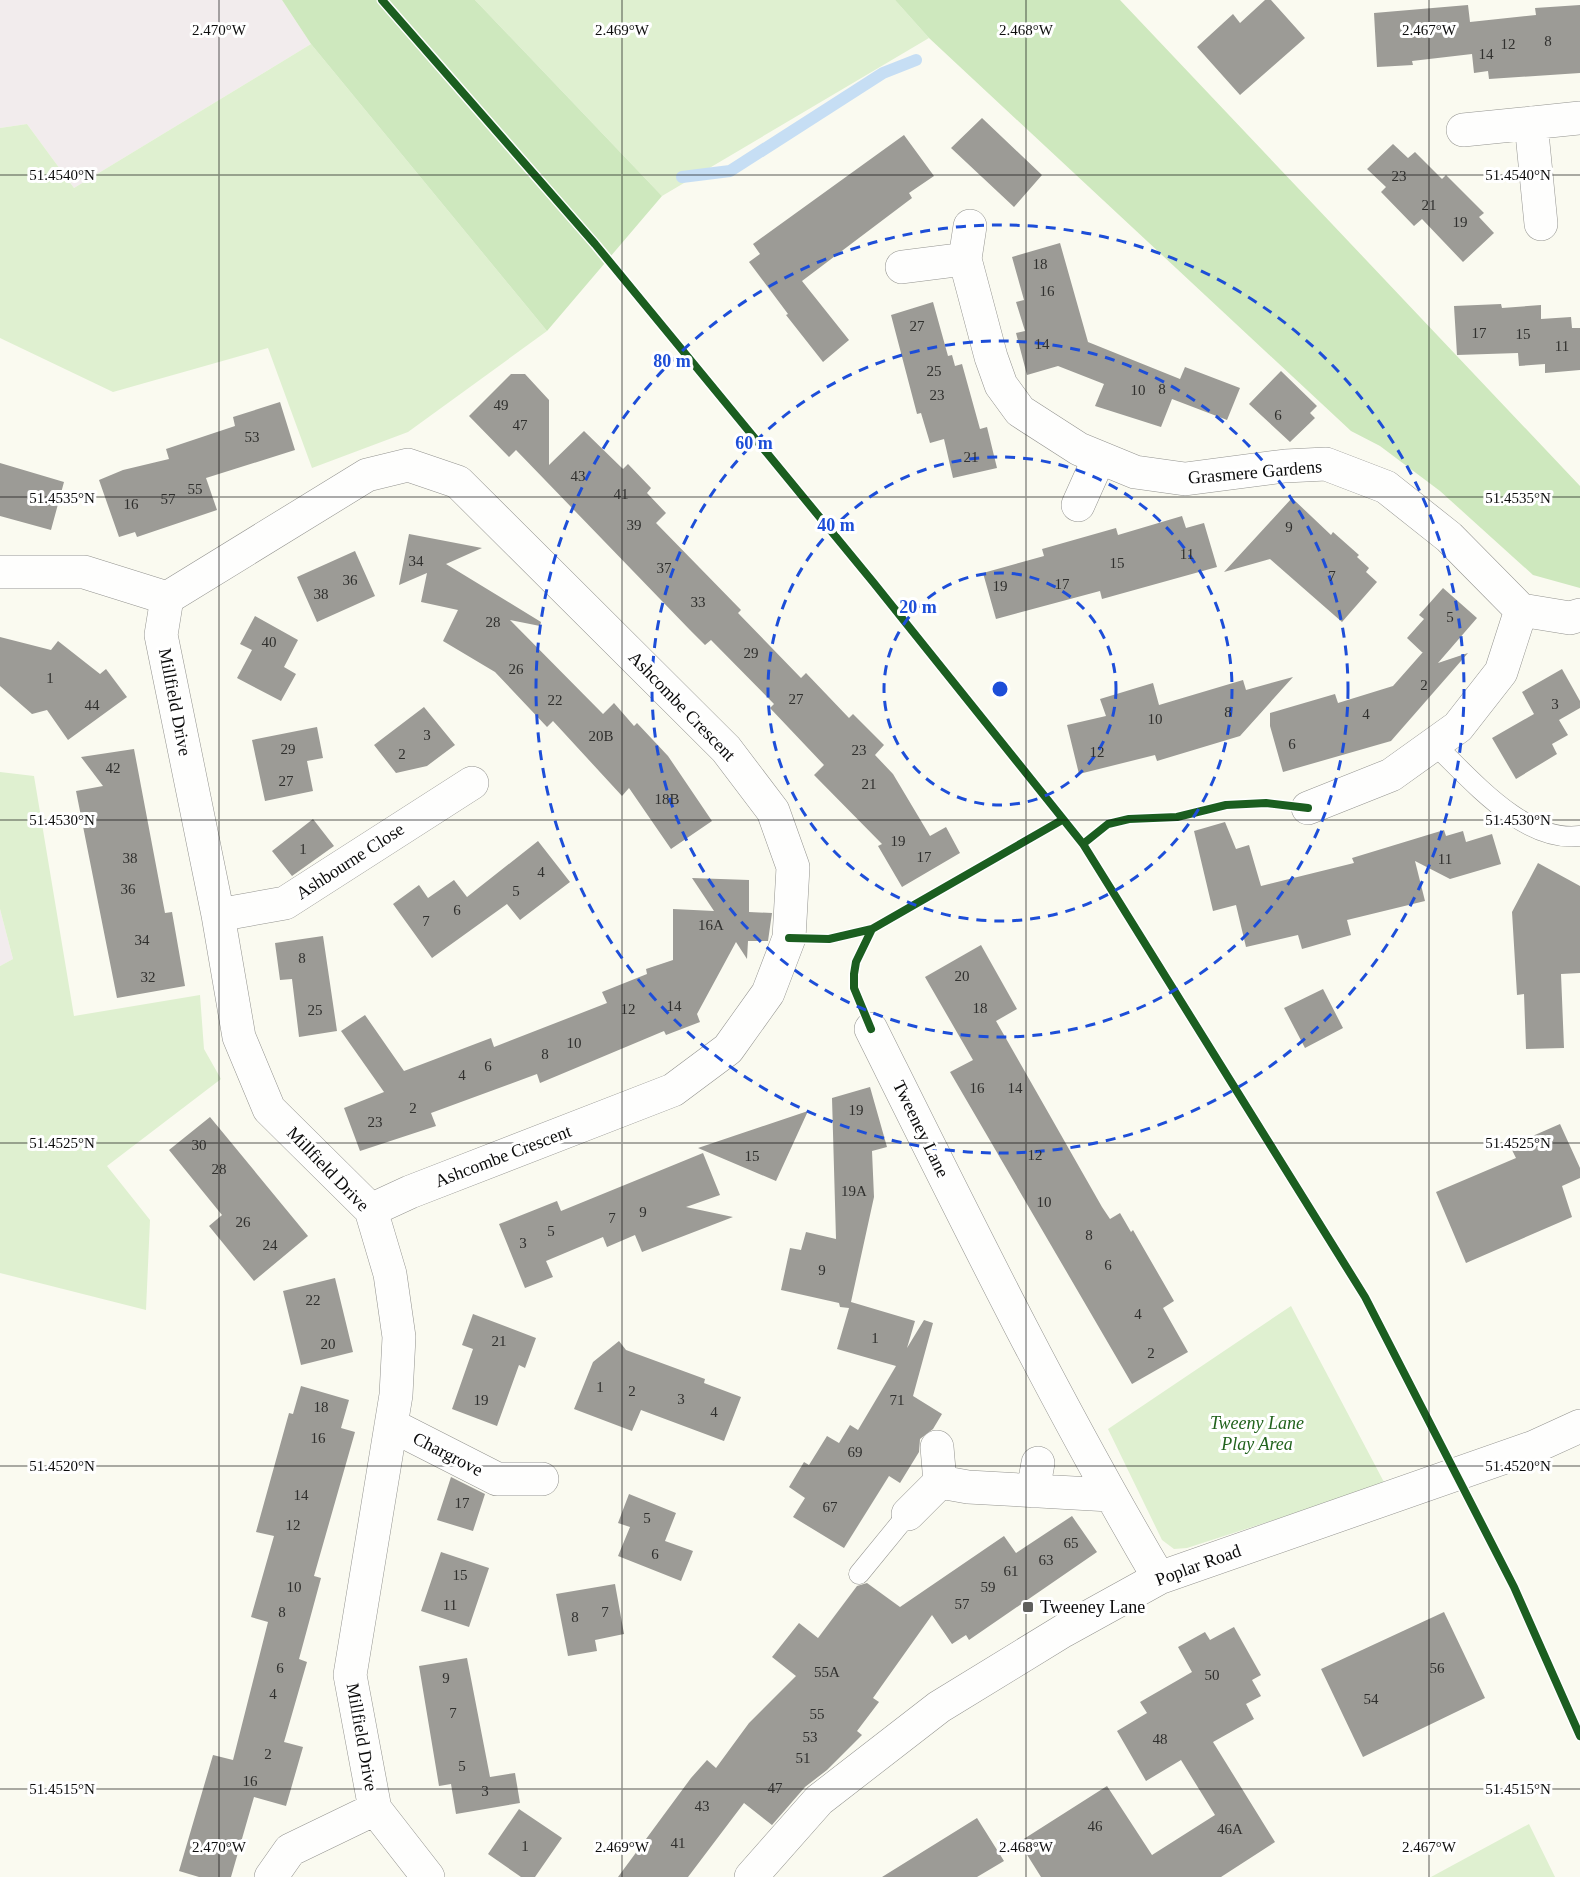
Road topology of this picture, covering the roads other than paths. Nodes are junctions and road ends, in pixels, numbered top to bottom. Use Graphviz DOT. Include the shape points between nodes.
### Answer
graph roads {
  1 [pos="1580,118"];
  2 [pos="1531,123"];
  3 [pos="1463,130"];
  4 [pos="1541,224"];
  5 [pos="970,226"];
  6 [pos="965,258"];
  7 [pos="902,267"];
  8 [pos="1099,458"];
  9 [pos="1078,505"];
  10 [pos="0,572"];
  11 [pos="166,598"];
  12 [pos="1521,610"];
  13 [pos="1580,615"];
  14 [pos="1434,744"];
  15 [pos="472,783"];
  16 [pos="1308,808"];
  17 [pos="1580,836"];
  18 [pos="218,915"];
  19 [pos="871,1029"];
  20 [pos="371,1210"];
  21 [pos="391,1425"];
  22 [pos="1580,1426"];
  23 [pos="937,1447"];
  24 [pos="542,1479"];
  25 [pos="940,1482"];
  26 [pos="1110,1495"];
  27 [pos="908,1514"];
  28 [pos="859,1574"];
  29 [pos="1158,1578"];
  30 [pos="375,1809"];
  31 [pos="271,1877"];
  32 [pos="428,1877"];
  33 [pos="752,1877"];
  1 -- 2 [label="street"];
  2 -- 3 [label="street"];
  2 -- 4 [label="street"];
  5 -- 6 [label="street, Grasmere Gardens"];
  6 -- 7 [label="street"];
  6 -- 8 [label="street, Grasmere Gardens" via="1001,385 1020,411"];
  8 -- 9 [label="street"];
  8 -- 12 [label="street, Grasmere Gardens" via="1135,472 1185,479 1326,464 1354,474 1386,487 1449,537"];
  10 -- 11 [label="street" via="84,572"];
  11 -- 18 [label="street, Millfield Drive" via="161,635"];
  11 -- 20 [label="street, Ashcombe Crescent" via="367,475 408,465 458,482 726,748 773,811 793,867 789,938 768,993 728,1049 673,1090 410,1191"];
  12 -- 13 [label="street" via="1570,618"];
  12 -- 14 [label="street" via="1501,672 1458,727"];
  14 -- 16 [label="street" via="1391,775"];
  14 -- 17 [label="lane" via="1501,807 1542,831 1563,838"];
  15 -- 18 [label="street, Ashbourne Close" via="285,903"];
  18 -- 20 [label="street, Millfield Drive" via="239,1036 269,1109"];
  19 -- 26 [label="street, Tweeney Lane"];
  20 -- 21 [label="street, Millfield Drive" via="390,1274 399,1337"];
  21 -- 24 [label="street, Chargrove" via="497,1479"];
  21 -- 30 [label="street, Millfield Drive" via="351,1675"];
  22 -- 29 [label="street, Poplar Road" via="1534,1447"];
  23 -- 25 [label="street"];
  25 -- 26 [label="street" via="1036,1477"];
  25 -- 27 [label="street"];
  26 -- 29 [label="street, Tweeney Lane"];
  27 -- 28 [label="lane"];
  29 -- 33 [label="street, Poplar Road" via="1063,1630 939,1707 819,1800"];
  30 -- 31 [label="street" via="290,1850"];
  30 -- 32 [label="street, Millfield Drive"];
}
